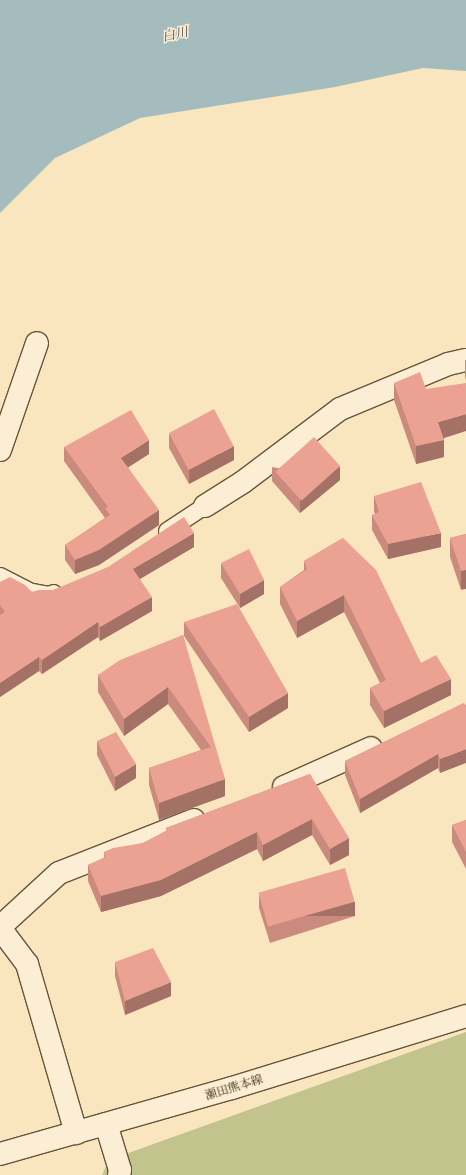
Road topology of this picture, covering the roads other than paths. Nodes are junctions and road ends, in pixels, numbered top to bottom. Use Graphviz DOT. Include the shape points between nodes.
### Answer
graph roads {
  1 [pos="37,343"];
  2 [pos="466,360"];
  3 [pos="0,450"];
  4 [pos="206,506"];
  5 [pos="154,540"];
  6 [pos="0,576"];
  7 [pos="69,587"];
  8 [pos="390,739"];
  9 [pos="264,794"];
  10 [pos="213,813"];
  11 [pos="0,927"];
  12 [pos="466,1016"];
  13 [pos="106,1124"];
  14 [pos="76,1133"];
  15 [pos="0,1154"];
  16 [pos="119,1175"];
  1 -- 3 [label="street"];
  2 -- 4 [label="street" via="448,364 340,409 243,482"];
  4 -- 5 [label="lane"];
  6 -- 7 [label="lane" via="32,592 49,595"];
  8 -- 9 [label="street" via="328,769"];
  10 -- 11 [label="street" via="59,873"];
  11 -- 14 [label="street" via="27,964"];
  12 -- 13 [label="street, 瀬田熊本線"];
  13 -- 14 [label="street, 瀬田熊本線"];
  13 -- 16 [label="street" via="120,1170"];
  14 -- 15 [label="street, 瀬田熊本線"];
}
